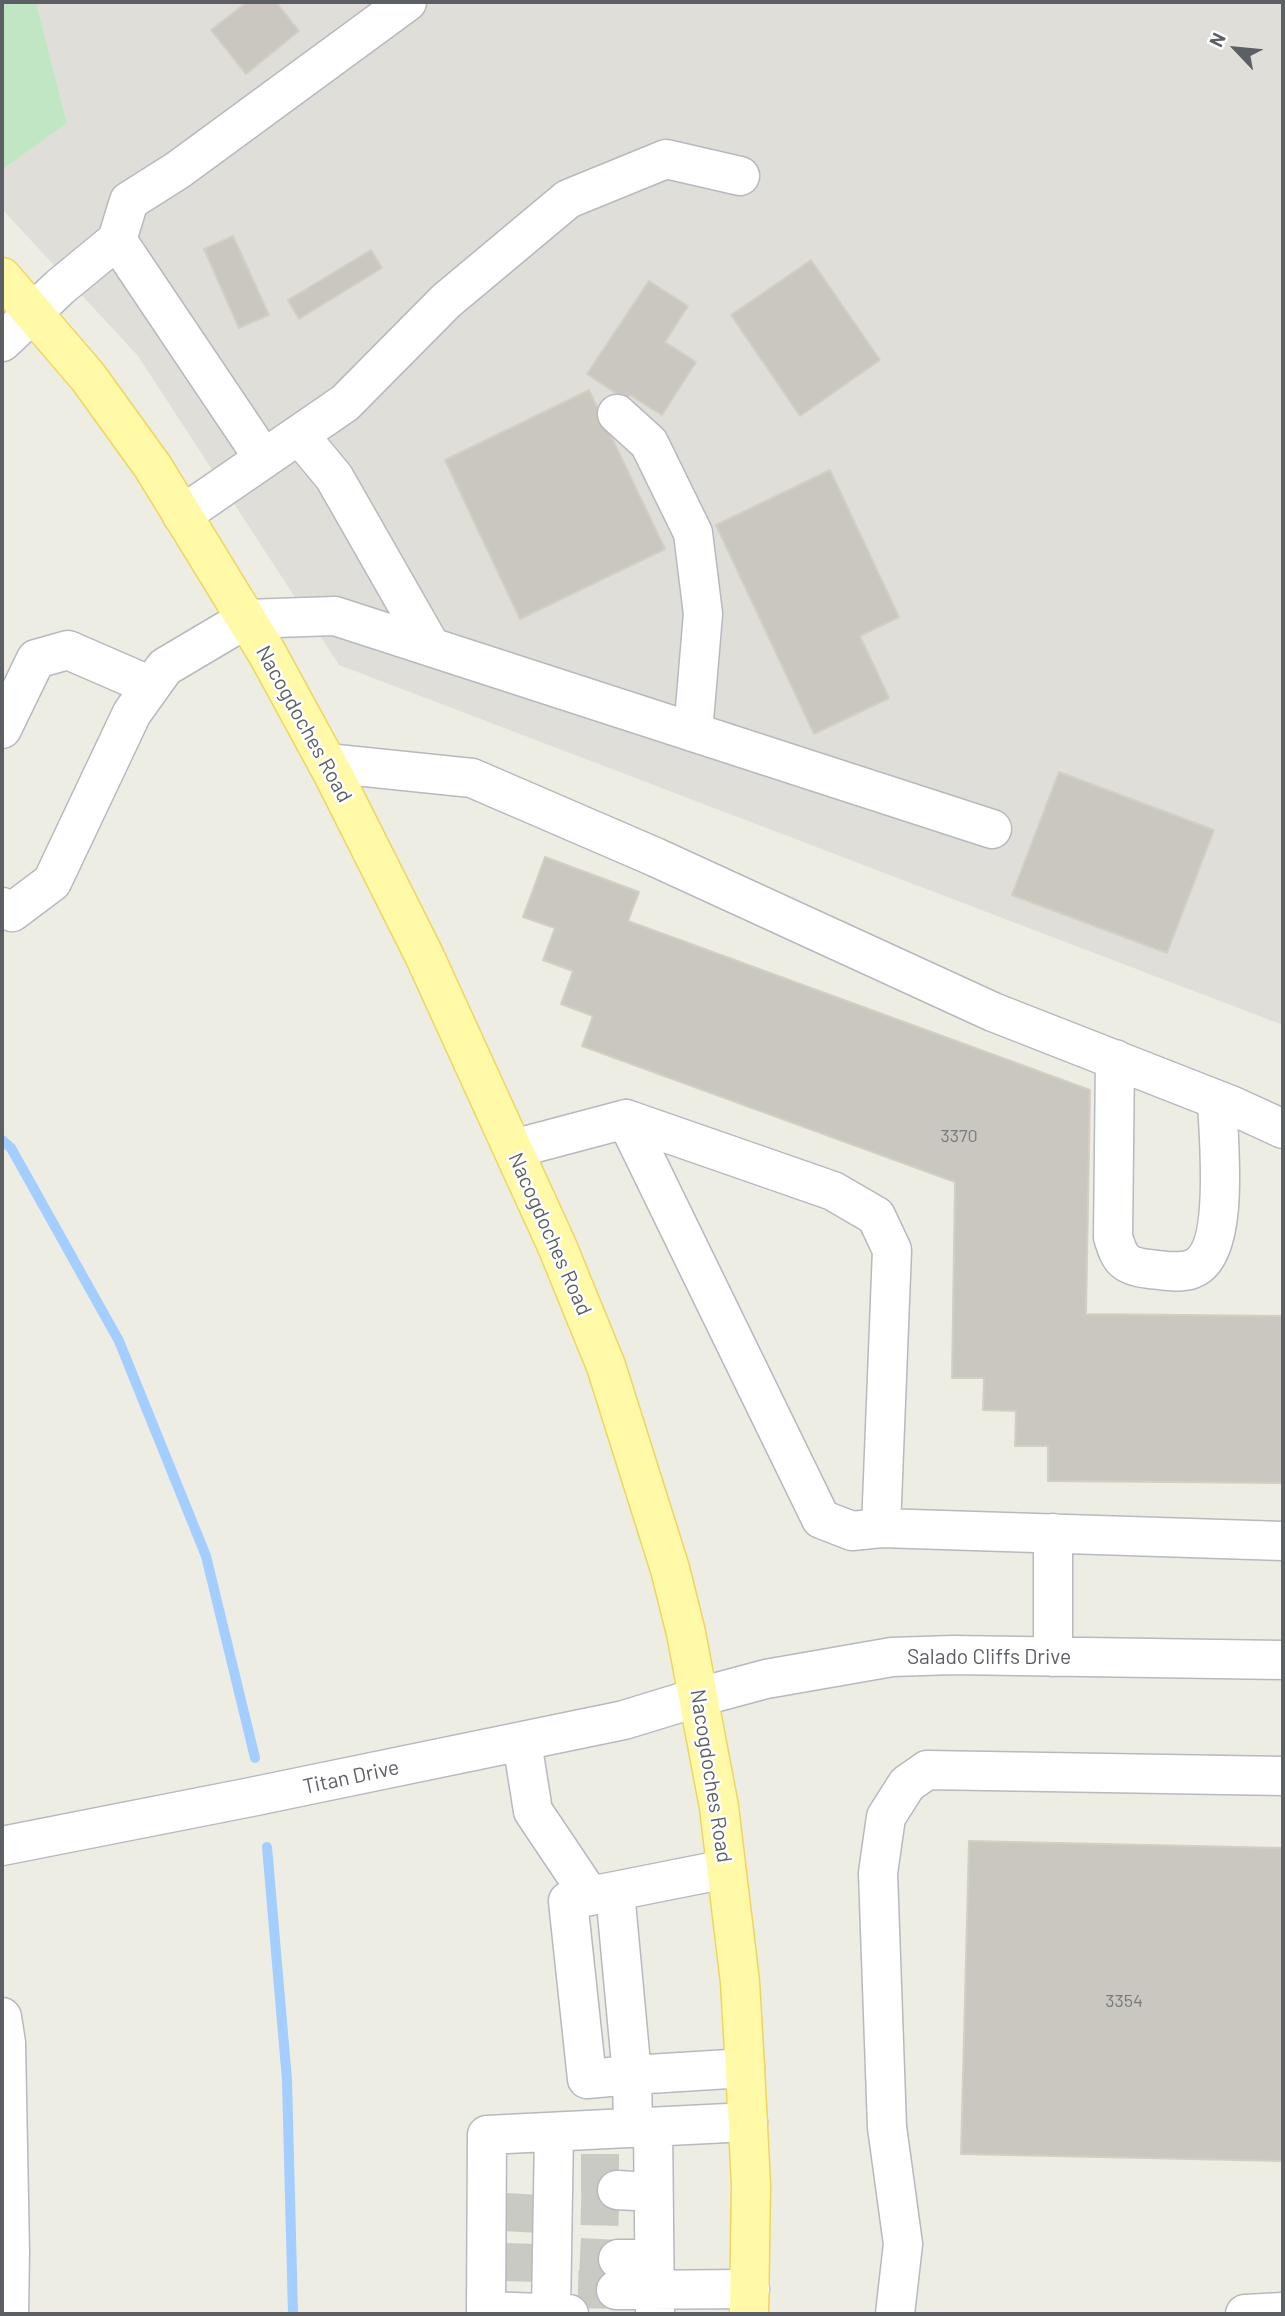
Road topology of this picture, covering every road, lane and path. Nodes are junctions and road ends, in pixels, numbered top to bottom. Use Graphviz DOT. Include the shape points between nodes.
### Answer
graph roads {
  1 [pos="407,2"];
  2 [pos="740,176"];
  3 [pos="117,240"];
  4 [pos="2,277"];
  5 [pos="32,313"];
  6 [pos="2,342"];
  7 [pos="617,414"];
  8 [pos="299,435"];
  9 [pos="264,459"];
  10 [pos="182,515"];
  11 [pos="246,620"];
  12 [pos="431,647"];
  13 [pos="151,686"];
  14 [pos="2,729"];
  15 [pos="693,732"];
  16 [pos="327,763"];
  17 [pos="992,829"];
  18 [pos="2,907"];
  19 [pos="1115,1059"];
  20 [pos="1217,1100"];
  21 [pos="626,1119"];
  22 [pos="1283,1129"];
  23 [pos="513,1149"];
  24 [pos="881,1528"];
  25 [pos="1053,1533"];
  26 [pos="1283,1541"];
  27 [pos="1053,1657"];
  28 [pos="1283,1660"];
  29 [pos="699,1697"];
  30 [pos="522,1742"];
  31 [pos="1283,1776"];
  32 [pos="2,1846"];
  33 [pos="726,1869"];
  34 [pos="603,1894"];
  35 [pos="2,2017"];
  36 [pos="745,2068"];
  37 [pos="632,2075"];
  38 [pos="748,2122"];
  39 [pos="643,2127"];
  40 [pos="554,2132"];
  41 [pos="557,2225"];
  42 [pos="640,2283"];
  43 [pos="750,2302"];
  44 [pos="1283,2312"];
  45 [pos="9,2314"];
  46 [pos="895,2314"];
  47 [pos="1245,2314"];
  1 -- 3 [label="street" via="129,201"];
  2 -- 8 [label="street" via="666,159 568,199 446,300 345,403"];
  3 -- 5 [label="street"];
  3 -- 9 [label="street"];
  4 -- 5 [label="main road, Nacogdoches Road"];
  5 -- 6 [label="street"];
  5 -- 10 [label="main road, Nacogdoches Road" via="88,377"];
  7 -- 15 [label="street" via="649,443 693,533 703,614"];
  8 -- 9 [label="street"];
  8 -- 12 [label="street" via="334,477"];
  9 -- 10 [label="street"];
  10 -- 11 [label="main road, Nacogdoches Road"];
  11 -- 12 [label="street" via="335,616"];
  11 -- 13 [label="street" via="165,667"];
  11 -- 16 [label="main road, Nacogdoches Road"];
  12 -- 15 [label="street"];
  13 -- 14 [label="street" via="68,650 36,659"];
  13 -- 18 [label="street" via="132,713 52,882 12,912"];
  15 -- 17 [label="street"];
  16 -- 19 [label="street" via="472,779 655,857 993,1012"];
  16 -- 23 [label="main road, Nacogdoches Road" via="424,955"];
  19 -- 20 [label="street"];
  19 -- 20 [label="street" via="1114,1237 1119,1256 1133,1267 1177,1271 1193,1269 1206,1258 1216,1235 1220,1202"];
  20 -- 22 [label="street"];
  21 -- 23 [label="street"];
  21 -- 24 [label="street" via="821,1519 852,1531"];
  21 -- 24 [label="street" via="833,1191 876,1216 892,1250"];
  23 -- 29 [label="main road, Nacogdoches Road" via="606,1366 670,1569"];
  24 -- 25 [label="street"];
  25 -- 26 [label="street"];
  25 -- 27 [label="street"];
  27 -- 28 [label="street, Salado Cliffs Drive"];
  27 -- 29 [label="street, Salado Cliffs Drive" via="892,1657 766,1679"];
  29 -- 30 [label="street, Titan Drive" via="624,1720"];
  29 -- 33 [label="main road, Nacogdoches Road"];
  30 -- 32 [label="street, Titan Drive"];
  30 -- 34 [label="street" via="533,1811"];
  31 -- 46 [label="street" via="928,1770 907,1784 886,1817 878,1873 887,2126 903,2244"];
  33 -- 34 [label="street"];
  33 -- 36 [label="main road, Nacogdoches Road"];
  34 -- 37 [label="street" via="568,1901 587,2079"];
  35 -- 45 [label="street"];
  36 -- 37 [label="street"];
  36 -- 38 [label="main road, Nacogdoches Road"];
  37 -- 39 [label="street"];
  38 -- 39 [label="street"];
  38 -- 43 [label="main road, Nacogdoches Road"];
  39 -- 40 [label="street"];
  39 -- 41 [label="street"];
  40 -- 41 [label="street"];
  40 -- 41 [label="street" via="487,2135"];
  41 -- 42 [label="street"];
  42 -- 43 [label="street"];
  44 -- 47 [label="street"];
}
